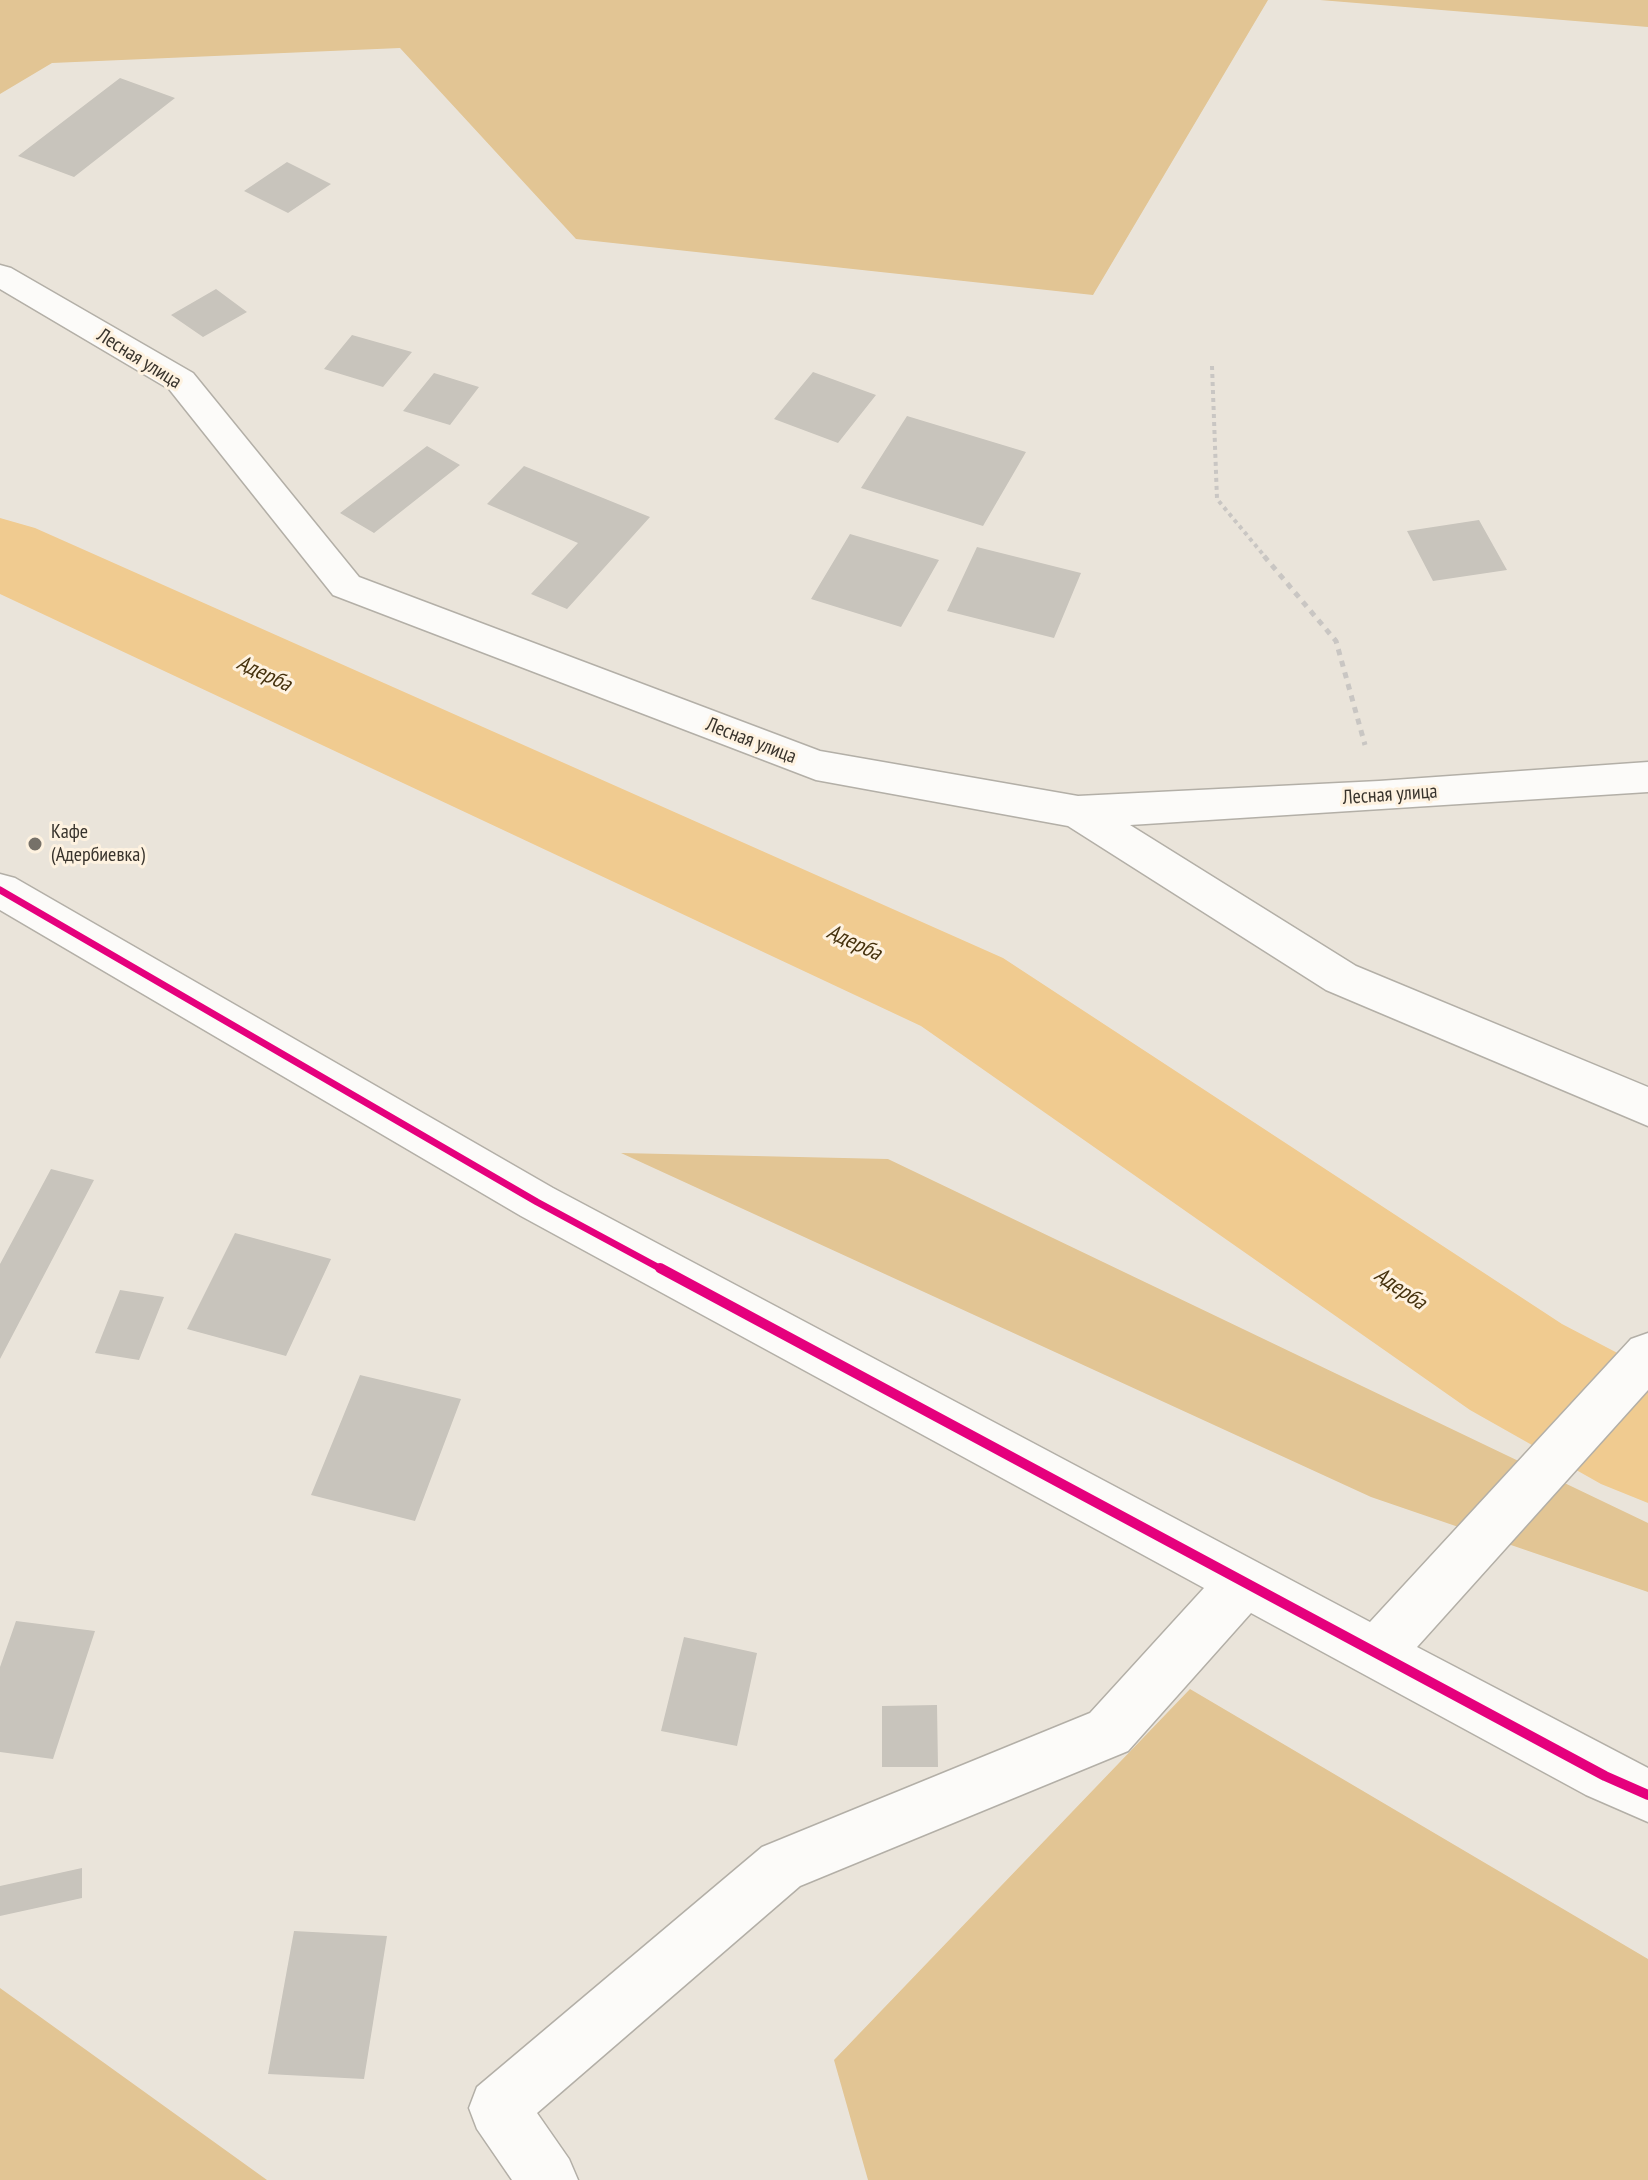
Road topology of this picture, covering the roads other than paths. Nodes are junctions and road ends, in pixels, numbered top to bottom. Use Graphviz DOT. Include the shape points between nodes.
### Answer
graph roads {
  1 [pos="0,275"];
  2 [pos="1648,777"];
  3 [pos="1078,812"];
  4 [pos="0,890"];
  5 [pos="1648,1107"];
  6 [pos="1648,1355"];
  7 [pos="1244,1582"];
  8 [pos="1376,1653"];
  9 [pos="1648,1795"];
  10 [pos="548,2180"];
  1 -- 3 [label="street, Лесная улица" via="181,381 346,586 816,765"];
  2 -- 3 [label="street, Лесная улица"];
  3 -- 5 [label="street" via="1341,978"];
  4 -- 7 [label="street" via="537,1202"];
  6 -- 8 [label="street"];
  7 -- 8 [label="street"];
  7 -- 10 [label="street" via="1109,1732 781,1866 498,2108"];
  8 -- 9 [label="street"];
}
